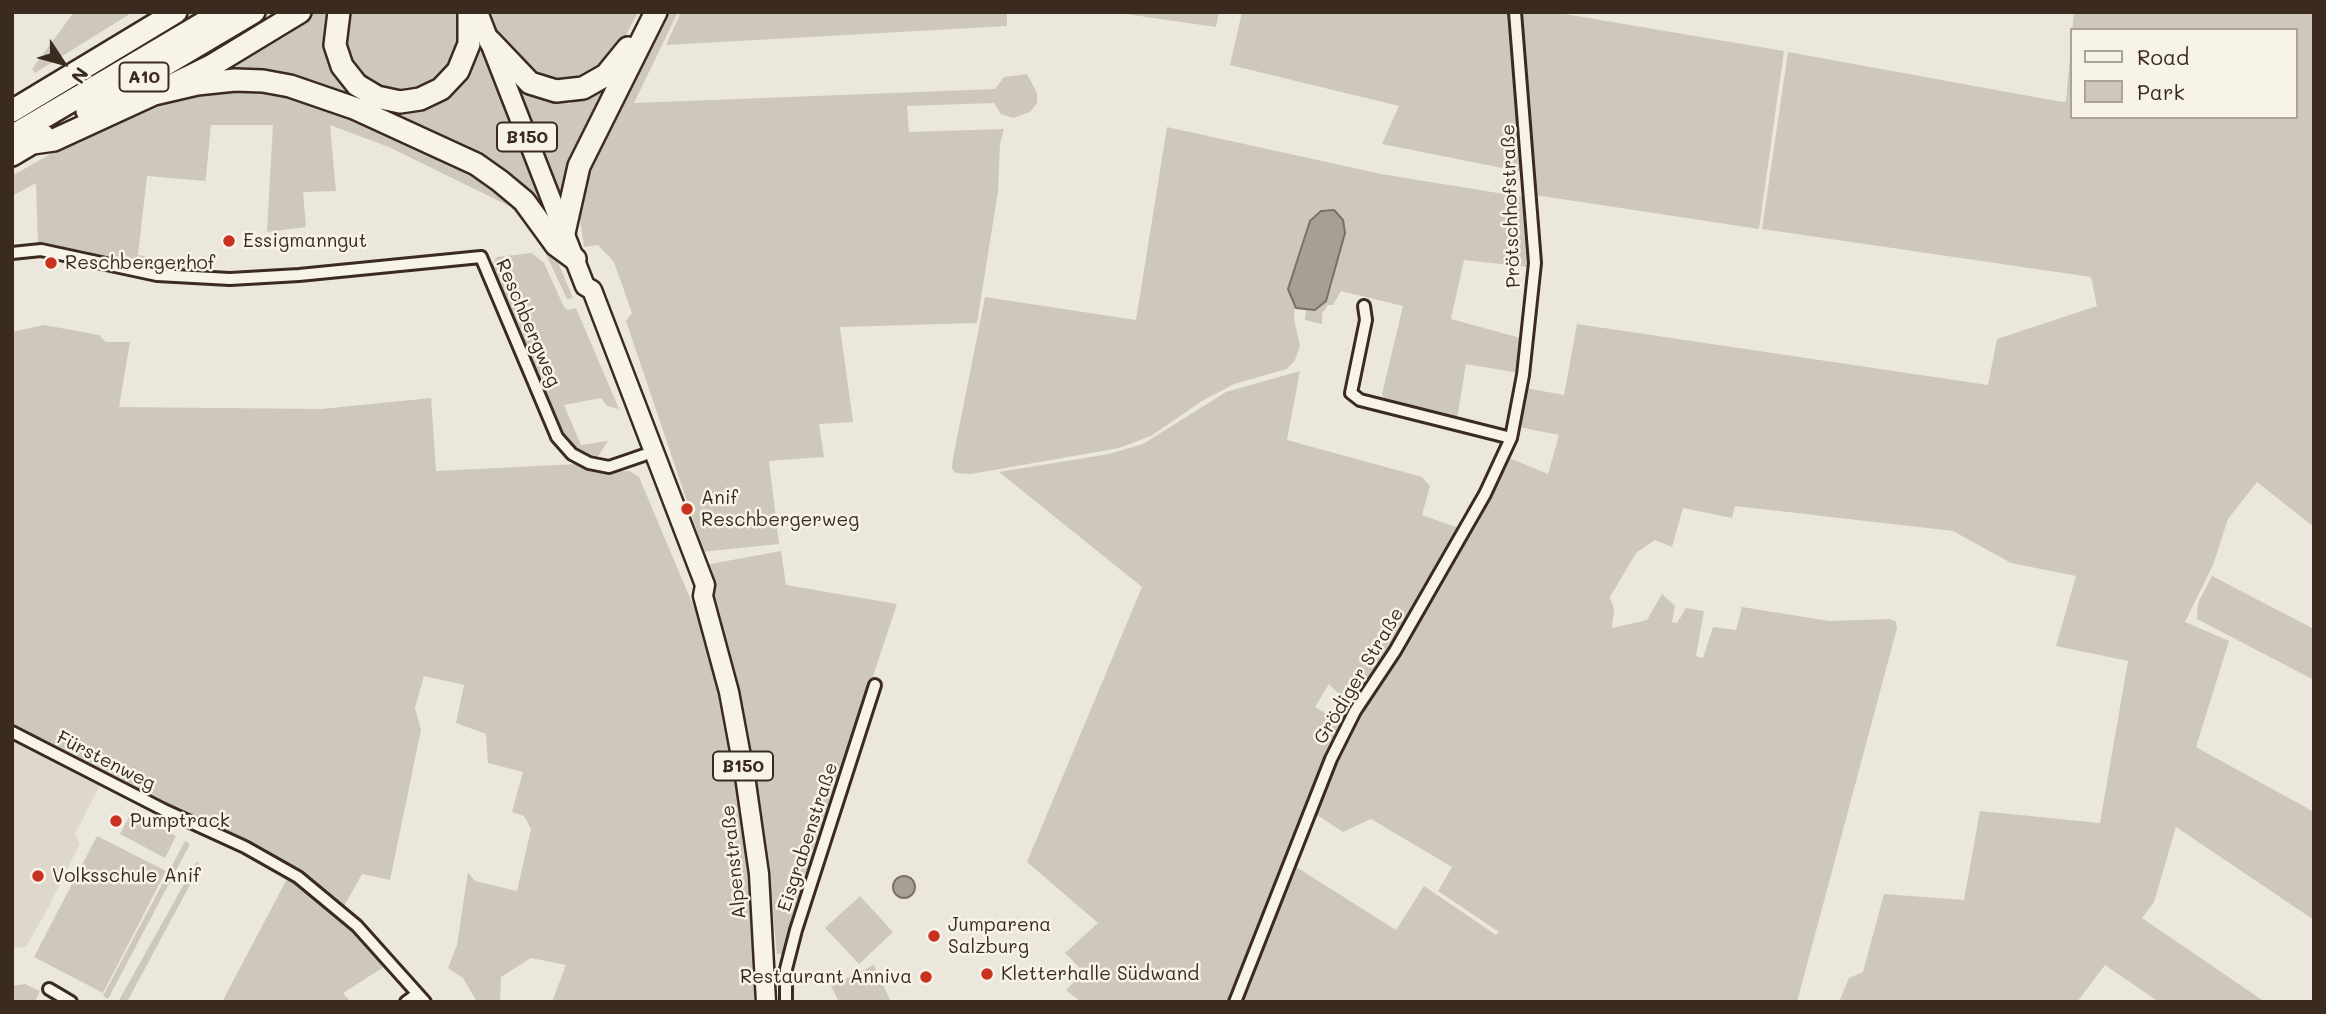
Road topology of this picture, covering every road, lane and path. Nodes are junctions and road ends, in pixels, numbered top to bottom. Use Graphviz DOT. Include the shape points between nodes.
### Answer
graph roads {
  1 [pos="150,12"];
  2 [pos="176,12"];
  3 [pos="222,12"];
  4 [pos="254,12"];
  5 [pos="300,12"];
  6 [pos="339,12"];
  7 [pos="469,12"];
  8 [pos="478,12"];
  9 [pos="646,12"];
  10 [pos="656,12"];
  11 [pos="1515,12"];
  12 [pos="490,41"];
  13 [pos="115,48"];
  14 [pos="154,94"];
  15 [pos="12,111"];
  16 [pos="12,136"];
  17 [pos="33,143"];
  18 [pos="12,155"];
  19 [pos="564,233"];
  20 [pos="12,253"];
  21 [pos="575,259"];
  22 [pos="586,286"];
  23 [pos="1364,306"];
  24 [pos="1511,438"];
  25 [pos="644,455"];
  26 [pos="1485,494"];
  27 [pos="703,596"];
  28 [pos="875,685"];
  29 [pos="12,732"];
  30 [pos="49,989"];
  31 [pos="421,998"];
  32 [pos="71,1002"];
  33 [pos="405,1002"];
  34 [pos="766,1002"];
  35 [pos="786,1002"];
  36 [pos="1236,1002"];
  1 -- 13 [label="highway"];
  2 -- 13 [label="highway"];
  3 -- 16 [label="highway, A10"];
  4 -- 17 [label="highway, A10"];
  5 -- 14 [label="highway"];
  6 -- 7 [label="highway" via="335,45 342,66 357,85 377,97 400,102 441,89 458,71 469,44"];
  8 -- 12 [label="main road, Alpenstraße / B150"];
  9 -- 12 [label="highway" via="624,57 606,75 568,91 530,83"];
  10 -- 19 [label="highway" via="579,166"];
  11 -- 24 [label="street, Prötschhofstraße" via="1535,263 1524,374"];
  12 -- 19 [label="main road, Alpenstraße / B150"];
  13 -- 15 [label="highway"];
  14 -- 17 [label="highway" via="54,140"];
  14 -- 21 [label="highway" via="235,80 322,95 476,164 524,201 556,245"];
  17 -- 18 [label="highway, A10"];
  19 -- 21 [label="main road, Alpenstraße / B150"];
  20 -- 25 [label="street, Reschbergweg" via="41,250 157,275 230,279 481,257 557,437 572,454 599,465 609,467"];
  21 -- 22 [label="main road, Alpenstraße / B150"];
  22 -- 25 [label="main road, Alpenstraße / B150" via="582,295"];
  22 -- 27 [label="main road, Alpenstraße / B150" via="593,289 675,502 705,585"];
  23 -- 24 [label="street" via="1366,320 1351,393 1360,400"];
  24 -- 26 [label="street, Prötschhofstraße"];
  25 -- 27 [label="main road, Alpenstraße / B150" via="695,591"];
  26 -- 36 [label="street, Grödiger Straße" via="1331,759"];
  27 -- 34 [label="main road, Alpenstraße / B150" via="729,692 746,783 759,874"];
  28 -- 35 [label="street, Eisgrabenstraße" via="796,930 786,969"];
  29 -- 31 [label="street, Fürstenweg" via="299,877 357,926"];
  30 -- 32 [label="street"];
  31 -- 33 [label="street, Fürstenweg"];
}
